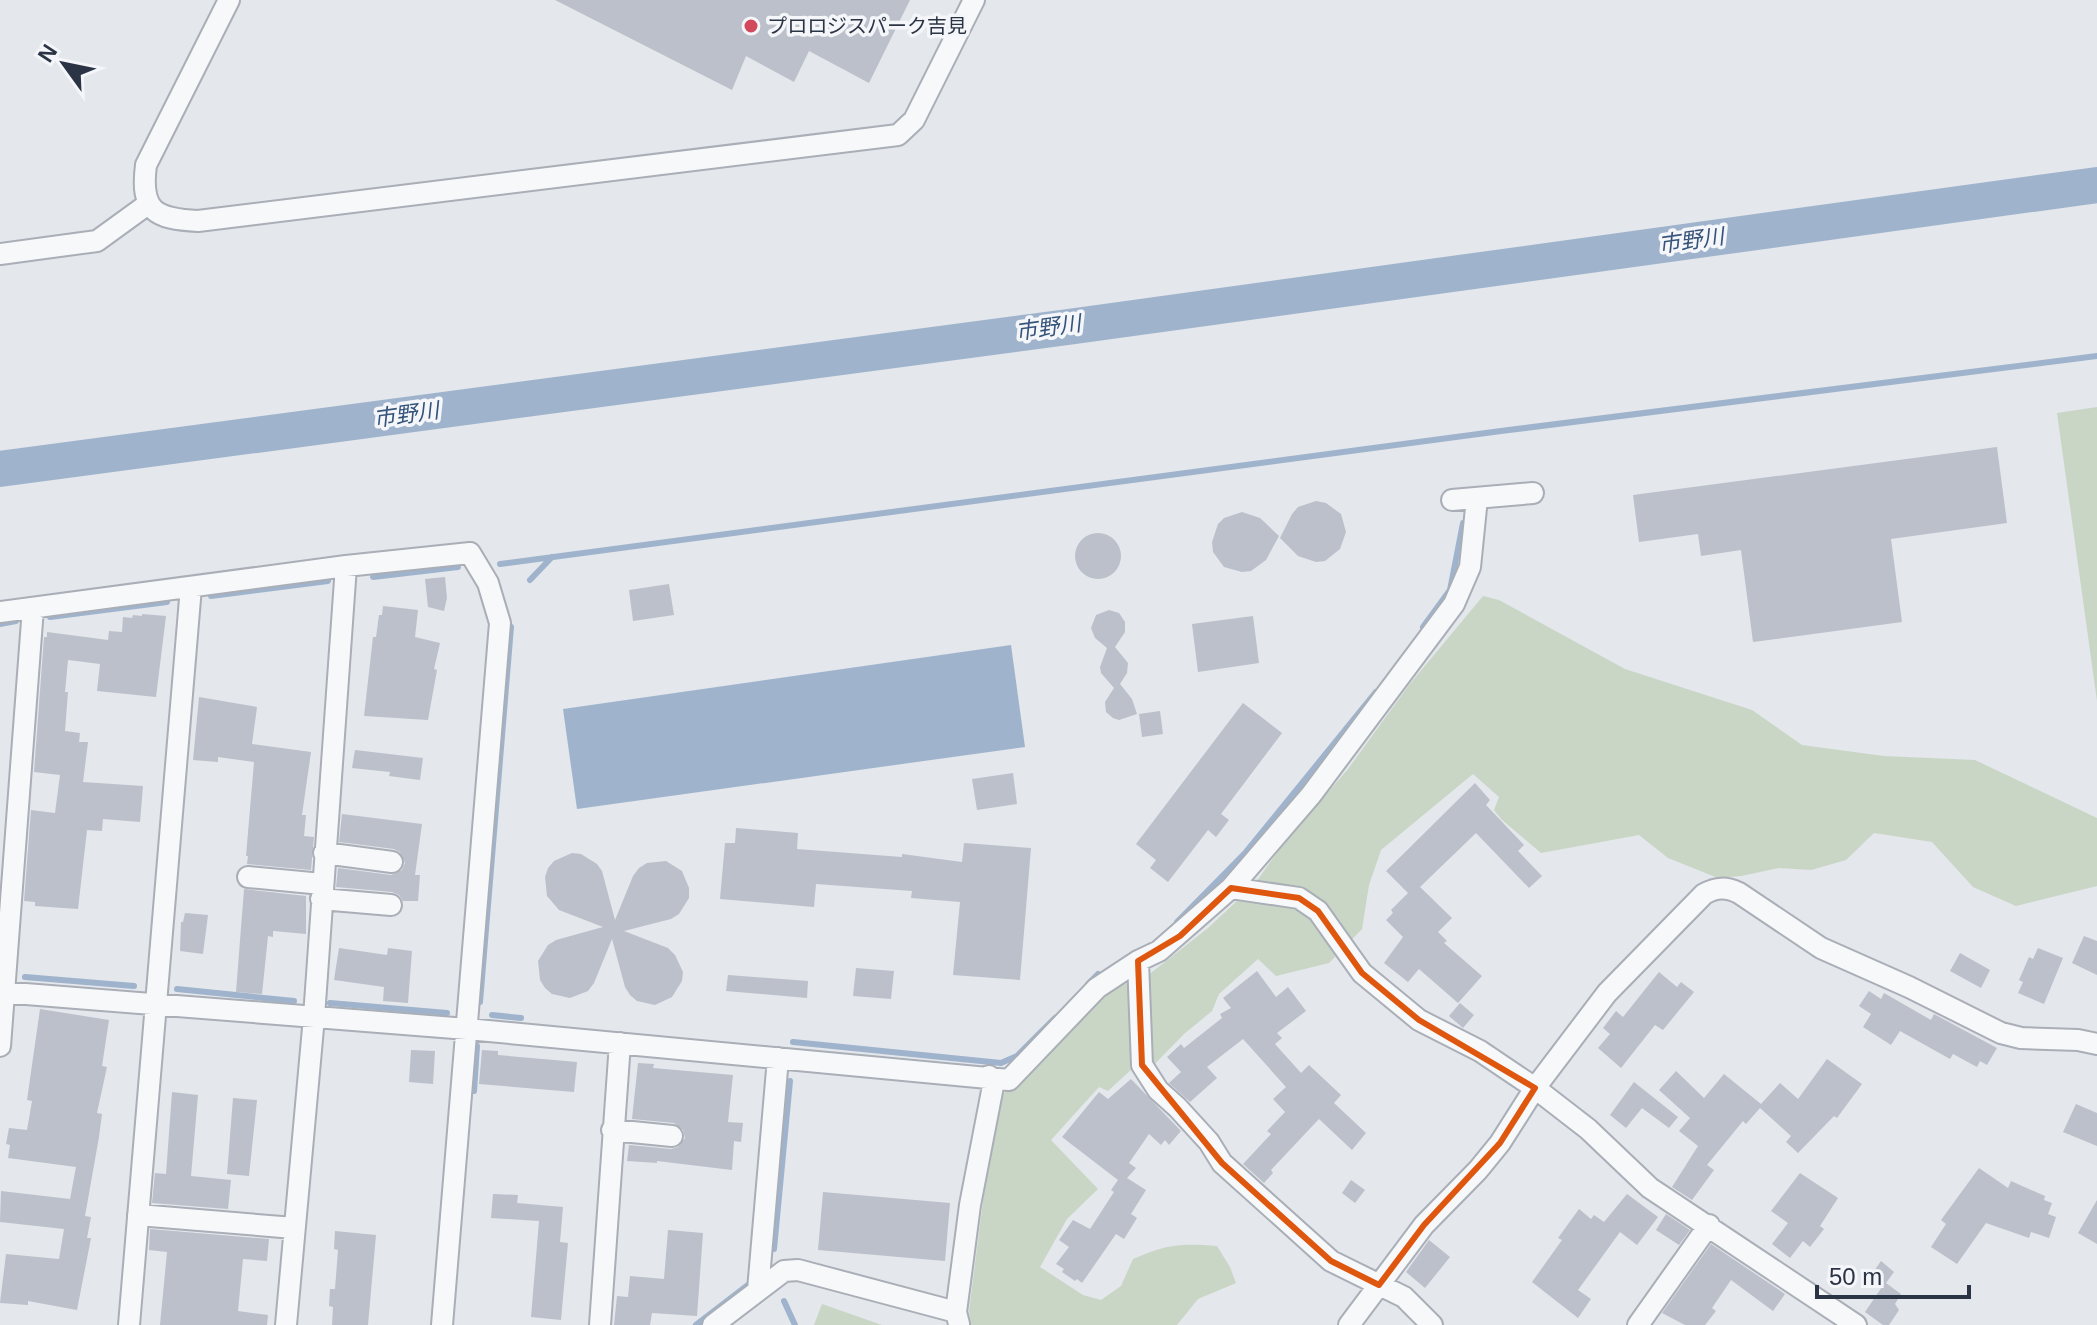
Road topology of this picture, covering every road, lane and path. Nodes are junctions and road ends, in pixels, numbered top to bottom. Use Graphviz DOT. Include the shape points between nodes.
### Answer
graph roads {
  1 [pos="229,0"];
  2 [pos="974,0"];
  3 [pos="148,204"];
  4 [pos="0,254"];
  5 [pos="1533,493"];
  6 [pos="1477,498"];
  7 [pos="1452,500"];
  8 [pos="346,566"];
  9 [pos="191,587"];
  10 [pos="33,608"];
  11 [pos="0,612"];
  12 [pos="324,853"];
  13 [pos="392,862"];
  14 [pos="248,877"];
  15 [pos="1231,888"];
  16 [pos="321,891"];
  17 [pos="391,905"];
  18 [pos="1138,961"];
  19 [pos="2,992"];
  20 [pos="156,1005"];
  21 [pos="314,1017"];
  22 [pos="467,1029"];
  23 [pos="620,1043"];
  24 [pos="2097,1044"];
  25 [pos="0,1046"];
  26 [pos="778,1058"];
  27 [pos="989,1076"];
  28 [pos="1535,1088"];
  29 [pos="612,1130"];
  30 [pos="672,1136"];
  31 [pos="138,1215"];
  32 [pos="1709,1225"];
  33 [pos="294,1228"];
  34 [pos="1379,1285"];
  35 [pos="758,1290"];
  36 [pos="958,1318"];
  37 [pos="129,1325"];
  38 [pos="286,1325"];
  39 [pos="442,1325"];
  40 [pos="600,1325"];
  41 [pos="713,1325"];
  42 [pos="1349,1325"];
  43 [pos="1432,1325"];
  44 [pos="1638,1325"];
  45 [pos="1856,1325"];
  1 -- 3 [label="street" via="146,165 143,186"];
  2 -- 3 [label="street" via="914,120 898,135 198,221 169,219"];
  3 -- 4 [label="street" via="97,241"];
  5 -- 6 [label="street"];
  6 -- 7 [label="street"];
  6 -- 15 [label="street" via="1470,567 1454,604 1311,795"];
  8 -- 9 [label="street"];
  8 -- 12 [label="street"];
  8 -- 22 [label="street" via="470,553 488,583 500,623"];
  9 -- 10 [label="street"];
  9 -- 20 [label="street"];
  10 -- 11 [label="street"];
  10 -- 19 [label="street"];
  12 -- 13 [label="street"];
  12 -- 16 [label="street"];
  14 -- 16 [label="street"];
  15 -- 18 [label="street" via="1180,936"];
  15 -- 28 [label="street" via="1299,898 1318,911 1362,973 1419,1020 1480,1051"];
  16 -- 17 [label="street"];
  16 -- 21 [label="street"];
  18 -- 27 [label="street" via="1097,988 1009,1080"];
  18 -- 34 [label="street" via="1142,1065 1158,1090 1209,1142 1222,1163 1331,1261"];
  19 -- 20 [label="street"];
  19 -- 25 [label="street"];
  20 -- 21 [label="street"];
  20 -- 31 [label="street"];
  21 -- 22 [label="street"];
  21 -- 33 [label="street"];
  22 -- 23 [label="street"];
  22 -- 39 [label="street"];
  23 -- 26 [label="street"];
  23 -- 29 [label="street"];
  24 -- 28 [label="street" via="2001,1033 1821,948 1739,893 1718,888 1704,894 1607,993"];
  26 -- 27 [label="street"];
  26 -- 35 [label="street"];
  27 -- 36 [label="street" via="993,1086 970,1205"];
  28 -- 32 [label="street" via="1650,1188"];
  28 -- 34 [label="street" via="1493,1152 1424,1225"];
  29 -- 30 [label="street"];
  29 -- 40 [label="street"];
  31 -- 33 [label="street"];
  31 -- 37 [label="street"];
  32 -- 44 [label="street"];
  32 -- 45 [label="street"];
  33 -- 38 [label="street"];
  34 -- 42 [label="street"];
  34 -- 43 [label="street" via="1404,1297"];
  35 -- 36 [label="street" via="784,1271 798,1270"];
  35 -- 41 [label="street"];
}
